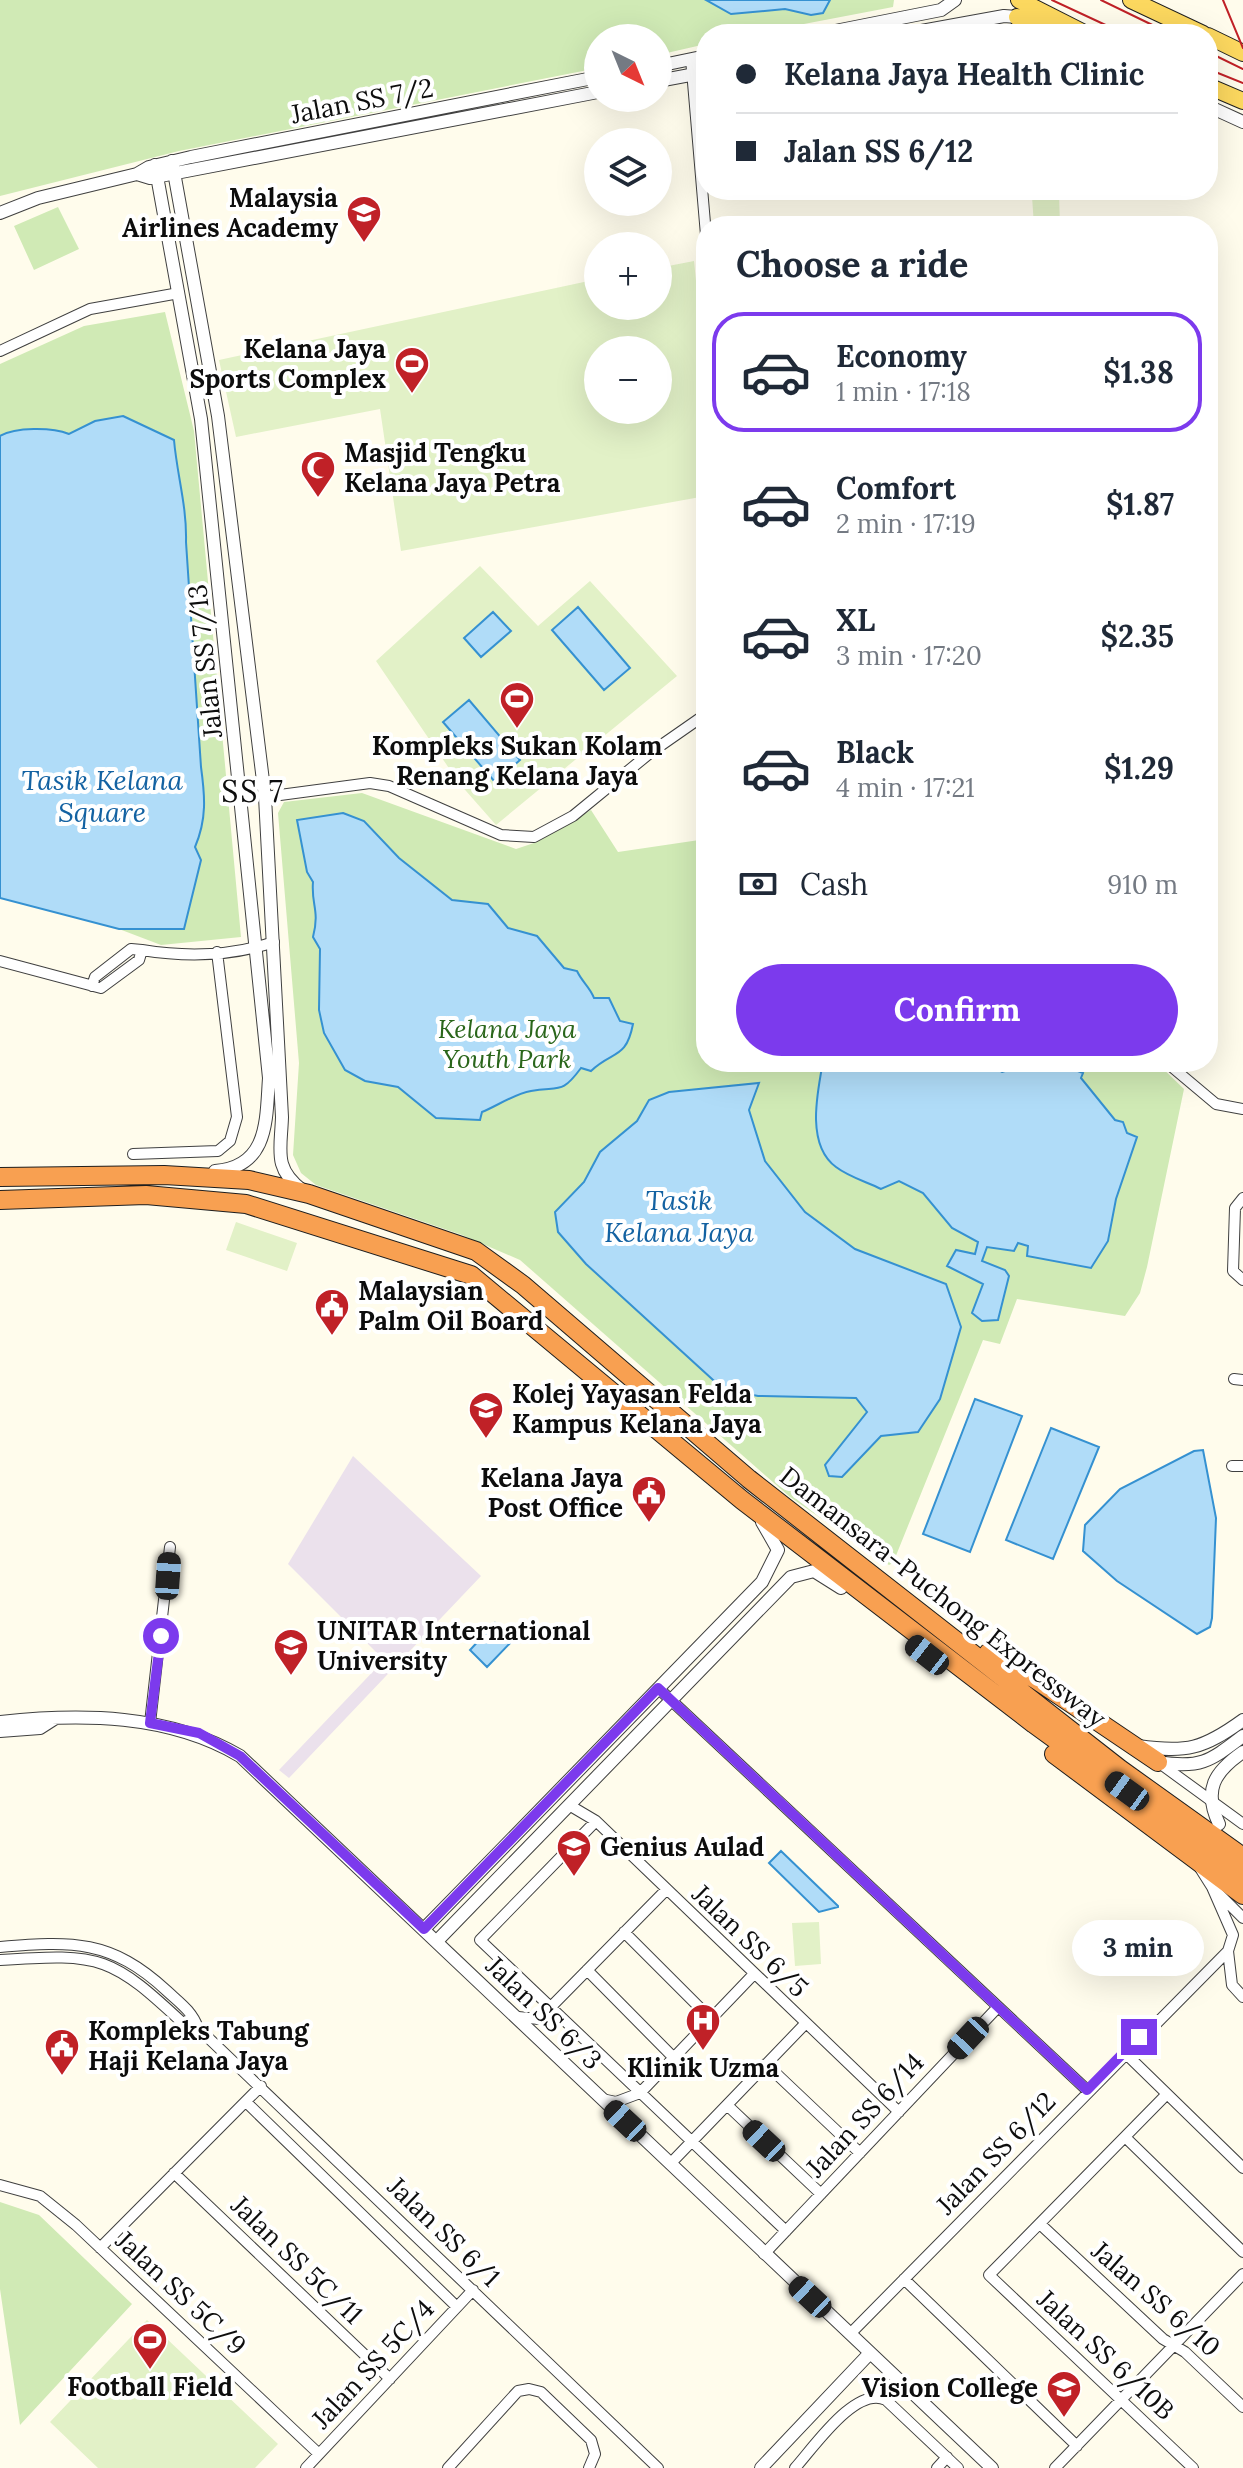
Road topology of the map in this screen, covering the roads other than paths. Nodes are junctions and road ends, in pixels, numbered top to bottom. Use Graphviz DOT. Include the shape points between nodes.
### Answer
graph roads {
  1 [pos="955,0"];
  2 [pos="1131,0"];
  3 [pos="1018,9"];
  4 [pos="870,24"];
  5 [pos="957,24"];
  6 [pos="1039,24"];
  7 [pos="1060,24"];
  8 [pos="1182,24"];
  9 [pos="1218,41"];
  10 [pos="1243,53"];
  11 [pos="696,58"];
  12 [pos="691,59"];
  13 [pos="672,63"];
  14 [pos="696,73"];
  15 [pos="692,74"];
  16 [pos="672,78"];
  17 [pos="584,80"];
  18 [pos="1218,90"];
  19 [pos="584,94"];
  20 [pos="1243,101"];
  21 [pos="1218,111"];
  22 [pos="696,120"];
  23 [pos="1243,122"];
  24 [pos="173,167"];
  25 [pos="156,171"];
  26 [pos="0,213"];
  27 [pos="179,293"];
  28 [pos="201,325"];
  29 [pos="187,335"];
  30 [pos="0,351"];
  31 [pos="696,721"];
  32 [pos="265,797"];
  33 [pos="274,942"];
  34 [pos="258,947"];
  35 [pos="217,952"];
  36 [pos="0,961"];
  37 [pos="1178,1072"];
  38 [pos="1243,1109"];
  39 [pos="133,1154"];
  40 [pos="164,1175"];
  41 [pos="0,1177"];
  42 [pos="309,1194"];
  43 [pos="1243,1198"];
  44 [pos="0,1200"];
  45 [pos="1243,1280"];
  46 [pos="742,1500"];
  47 [pos="762,1522"];
  48 [pos="170,1547"];
  49 [pos="841,1588"];
  50 [pos="931,1619"];
  51 [pos="992,1667"];
  52 [pos="658,1688"];
  53 [pos="671,1700"];
  54 [pos="54,1719"];
  55 [pos="1243,1720"];
  56 [pos="0,1722"];
  57 [pos="150,1723"];
  58 [pos="0,1731"];
  59 [pos="1243,1736"];
  60 [pos="1135,1746"];
  61 [pos="1243,1752"];
  62 [pos="1158,1762"];
  63 [pos="1211,1803"];
  64 [pos="569,1805"];
  65 [pos="596,1821"];
  66 [pos="1219,1824"];
  67 [pos="1243,1824"];
  68 [pos="1243,1842"];
  69 [pos="1243,1857"];
  70 [pos="1195,1862"];
  71 [pos="1243,1876"];
  72 [pos="1212,1887"];
  73 [pos="666,1890"];
  74 [pos="1243,1895"];
  75 [pos="1243,1918"];
  76 [pos="424,1929"];
  77 [pos="624,1932"];
  78 [pos="437,1941"];
  79 [pos="0,1947"];
  80 [pos="1228,1951"];
  81 [pos="0,1960"];
  82 [pos="587,1970"];
  83 [pos="753,1975"];
  84 [pos="1243,1997"];
  85 [pos="998,2007"];
  86 [pos="549,2008"];
  87 [pos="516,2017"];
  88 [pos="711,2019"];
  89 [pos="805,2024"];
  90 [pos="198,2028"];
  91 [pos="1124,2052"];
  92 [pos="674,2058"];
  93 [pos="766,2064"];
  94 [pos="261,2086"];
  95 [pos="1087,2090"];
  96 [pos="640,2093"];
  97 [pos="1166,2095"];
  98 [pos="602,2099"];
  99 [pos="246,2102"];
  100 [pos="727,2105"];
  101 [pos="899,2112"];
  102 [pos="1125,2137"];
  103 [pos="691,2143"];
  104 [pos="860,2153"];
  105 [pos="670,2164"];
  106 [pos="1243,2168"];
  107 [pos="174,2173"];
  108 [pos="0,2185"];
  109 [pos="821,2194"];
  110 [pos="1040,2224"];
  111 [pos="786,2231"];
  112 [pos="100,2248"];
  113 [pos="1243,2252"];
  114 [pos="764,2254"];
  115 [pos="1243,2274"];
  116 [pos="904,2279"];
  117 [pos="473,2290"];
  118 [pos="457,2307"];
  119 [pos="850,2334"];
  120 [pos="1173,2345"];
  121 [pos="870,2353"];
  122 [pos="390,2379"];
  123 [pos="1121,2400"];
  124 [pos="1243,2407"];
  125 [pos="1077,2446"];
  126 [pos="319,2454"];
  127 [pos="947,2457"];
  128 [pos="306,2468"];
  129 [pos="448,2468"];
  130 [pos="589,2468"];
  131 [pos="658,2468"];
  132 [pos="761,2468"];
  133 [pos="795,2468"];
  134 [pos="937,2468"];
  135 [pos="958,2468"];
  136 [pos="992,2468"];
  137 [pos="1055,2468"];
  138 [pos="1193,2468"];
  1 -- 4 [label="street" via="941,10"];
  2 -- 8 [label="main road"];
  3 -- 5 [label="street"];
  3 -- 6 [label="street"];
  3 -- 7 [label="main road"];
  9 -- 10 [label="main road"];
  11 -- 12 [label="street"];
  12 -- 13 [label="street"];
  12 -- 15 [label="street"];
  14 -- 15 [label="street"];
  15 -- 16 [label="street"];
  15 -- 22 [label="street"];
  17 -- 24 [label="street, Jalan SS 7/2"];
  18 -- 20 [label="main road"];
  19 -- 24 [label="street, Jalan SS 7/2"];
  21 -- 23 [label="street"];
  24 -- 25 [label="street, Jalan SS 7/2"];
  24 -- 28 [label="street, Jalan SS 7/13"];
  25 -- 26 [label="street, Jalan SS 7/2" via="38,198"];
  25 -- 27 [label="street, Jalan SS 7/13"];
  27 -- 29 [label="street, Jalan SS 7/13"];
  27 -- 30 [label="street" via="90,309"];
  28 -- 29 [label="street"];
  28 -- 32 [label="street, Jalan SS 7/13" via="228,492"];
  29 -- 34 [label="street, Jalan SS 7/13" via="201,419"];
  31 -- 32 [label="street" via="573,816 534,837 501,835 380,785"];
  32 -- 33 [label="street, Jalan SS 7/13"];
  33 -- 34 [label="street"];
  33 -- 42 [label="street, Jalan SS 7/13" via="281,1166 284,1175"];
  34 -- 35 [label="street"];
  34 -- 40 [label="street, Jalan SS 7/13" via="269,1078 259,1144 238,1167"];
  35 -- 36 [label="street" via="177,956 131,949 95,977 92,986"];
  35 -- 39 [label="street" via="237,1117 230,1141 218,1151"];
  37 -- 38 [label="street" via="1216,1104"];
  40 -- 41 [label="highway, Damansara–Puchong Expressway"];
  40 -- 42 [label="highway, Damansara–Puchong Expressway" via="249,1180"];
  42 -- 50 [label="highway, Damansara–Puchong Expressway" via="476,1251 498,1265 749,1479"];
  43 -- 45 [label="street" via="1235,1208 1233,1271"];
  44 -- 46 [label="highway, Damansara–Puchong Expressway" via="146,1195 246,1204 471,1275"];
  46 -- 47 [label="highway"];
  46 -- 71 [label="highway, Damansara–Puchong Expressway"];
  47 -- 49 [label="highway"];
  47 -- 52 [label="street" via="778,1550 772,1567"];
  48 -- 57 [label="street"];
  49 -- 53 [label="street" via="814,1571 791,1577"];
  49 -- 70 [label="highway"];
  50 -- 51 [label="highway, Damansara–Puchong Expressway"];
  50 -- 60 [label="highway" via="1035,1679"];
  51 -- 66 [label="highway"];
  51 -- 69 [label="highway, Damansara–Puchong Expressway" via="1120,1769"];
  52 -- 53 [label="street"];
  52 -- 76 [label="street"];
  53 -- 64 [label="street"];
  53 -- 85 [label="street"];
  54 -- 56 [label="street, Jalan SS 6/3"];
  54 -- 57 [label="street, Jalan SS 6/3"];
  54 -- 58 [label="street, Jalan SS 6/3" via="40,1728"];
  55 -- 60 [label="street" via="1199,1747"];
  57 -- 76 [label="street, Jalan SS 6/3" via="199,1733 240,1756"];
  59 -- 62 [label="street" via="1210,1761 1186,1766"];
  60 -- 62 [label="highway"];
  61 -- 63 [label="street" via="1216,1773"];
  62 -- 63 [label="street"];
  63 -- 66 [label="street"];
  63 -- 67 [label="street"];
  64 -- 65 [label="street, Jalan SS 6/5"];
  64 -- 78 [label="street"];
  65 -- 73 [label="street, Jalan SS 6/5"];
  65 -- 86 [label="street" via="480,1940"];
  66 -- 68 [label="highway"];
  70 -- 72 [label="street"];
  70 -- 74 [label="highway"];
  72 -- 75 [label="street"];
  72 -- 80 [label="street" via="1233,1935"];
  73 -- 77 [label="street"];
  73 -- 83 [label="street, Jalan SS 6/5"];
  76 -- 78 [label="street, Jalan SS 6/3"];
  77 -- 82 [label="street"];
  77 -- 88 [label="street"];
  78 -- 87 [label="street, Jalan SS 6/3"];
  79 -- 90 [label="street, Jalan SS 6/1" via="88,1945 127,1958 194,2015"];
  80 -- 84 [label="street" via="1232,1985"];
  80 -- 91 [label="street, Jalan SS 6/12"];
  81 -- 90 [label="street, Jalan SS 6/1" via="85,1956 108,1964 145,1988 187,2027"];
  82 -- 86 [label="street"];
  82 -- 92 [label="street"];
  83 -- 88 [label="street"];
  83 -- 89 [label="street, Jalan SS 6/5"];
  85 -- 95 [label="street"];
  85 -- 101 [label="street, Jalan SS 6/14"];
  86 -- 87 [label="street" via="539,2019"];
  86 -- 96 [label="street"];
  87 -- 98 [label="street, Jalan SS 6/3"];
  88 -- 92 [label="street"];
  89 -- 93 [label="street"];
  89 -- 101 [label="street, Jalan SS 6/5"];
  90 -- 94 [label="street, Jalan SS 6/1"];
  91 -- 95 [label="street, Jalan SS 6/12"];
  91 -- 97 [label="street"];
  92 -- 96 [label="street"];
  93 -- 100 [label="street"];
  93 -- 104 [label="street"];
  94 -- 99 [label="street"];
  94 -- 117 [label="street, Jalan SS 6/1"];
  95 -- 116 [label="street, Jalan SS 6/12"];
  96 -- 98 [label="street" via="616,2102"];
  96 -- 103 [label="street"];
  97 -- 102 [label="street"];
  97 -- 106 [label="street"];
  98 -- 105 [label="street, Jalan SS 6/3"];
  99 -- 107 [label="street"];
  99 -- 118 [label="street"];
  100 -- 103 [label="street"];
  100 -- 109 [label="street"];
  101 -- 104 [label="street, Jalan SS 6/14"];
  102 -- 110 [label="street"];
  102 -- 113 [label="street"];
  103 -- 105 [label="street"];
  103 -- 111 [label="street"];
  104 -- 109 [label="street, Jalan SS 6/14"];
  105 -- 114 [label="street, Jalan SS 6/3"];
  107 -- 112 [label="street"];
  107 -- 122 [label="street, Jalan SS 5C/11"];
  108 -- 112 [label="street, Jalan SS 5C/9" via="40,2196"];
  109 -- 111 [label="street, Jalan SS 6/14"];
  110 -- 120 [label="street, Jalan SS 6/10"];
  110 -- 123 [label="street, Jalan SS 6/10B" via="989,2275"];
  111 -- 114 [label="street, Jalan SS 6/14"];
  112 -- 126 [label="street, Jalan SS 5C/9"];
  114 -- 119 [label="street, Jalan SS 6/3"];
  115 -- 120 [label="street"];
  116 -- 119 [label="street, Jalan SS 6/12"];
  116 -- 125 [label="street"];
  117 -- 118 [label="street, Jalan SS 5C/4"];
  117 -- 131 [label="street, Jalan SS 6/1"];
  118 -- 122 [label="street, Jalan SS 5C/4"];
  119 -- 121 [label="street, Jalan SS 6/3"];
  120 -- 123 [label="street"];
  120 -- 124 [label="street, Jalan SS 6/10"];
  121 -- 132 [label="street"];
  121 -- 136 [label="street, Jalan SS 6/3"];
  122 -- 126 [label="street, Jalan SS 5C/4"];
  123 -- 125 [label="street"];
  123 -- 138 [label="street, Jalan SS 6/10B"];
  125 -- 137 [label="street"];
  126 -- 128 [label="street, Jalan SS 5C/4"];
  127 -- 133 [label="street" via="886,2400 872,2396 856,2401"];
  127 -- 134 [label="street"];
  127 -- 135 [label="street"];
  129 -- 130 [label="street" via="518,2391 529,2389 541,2392 591,2440 595,2454"];
}
